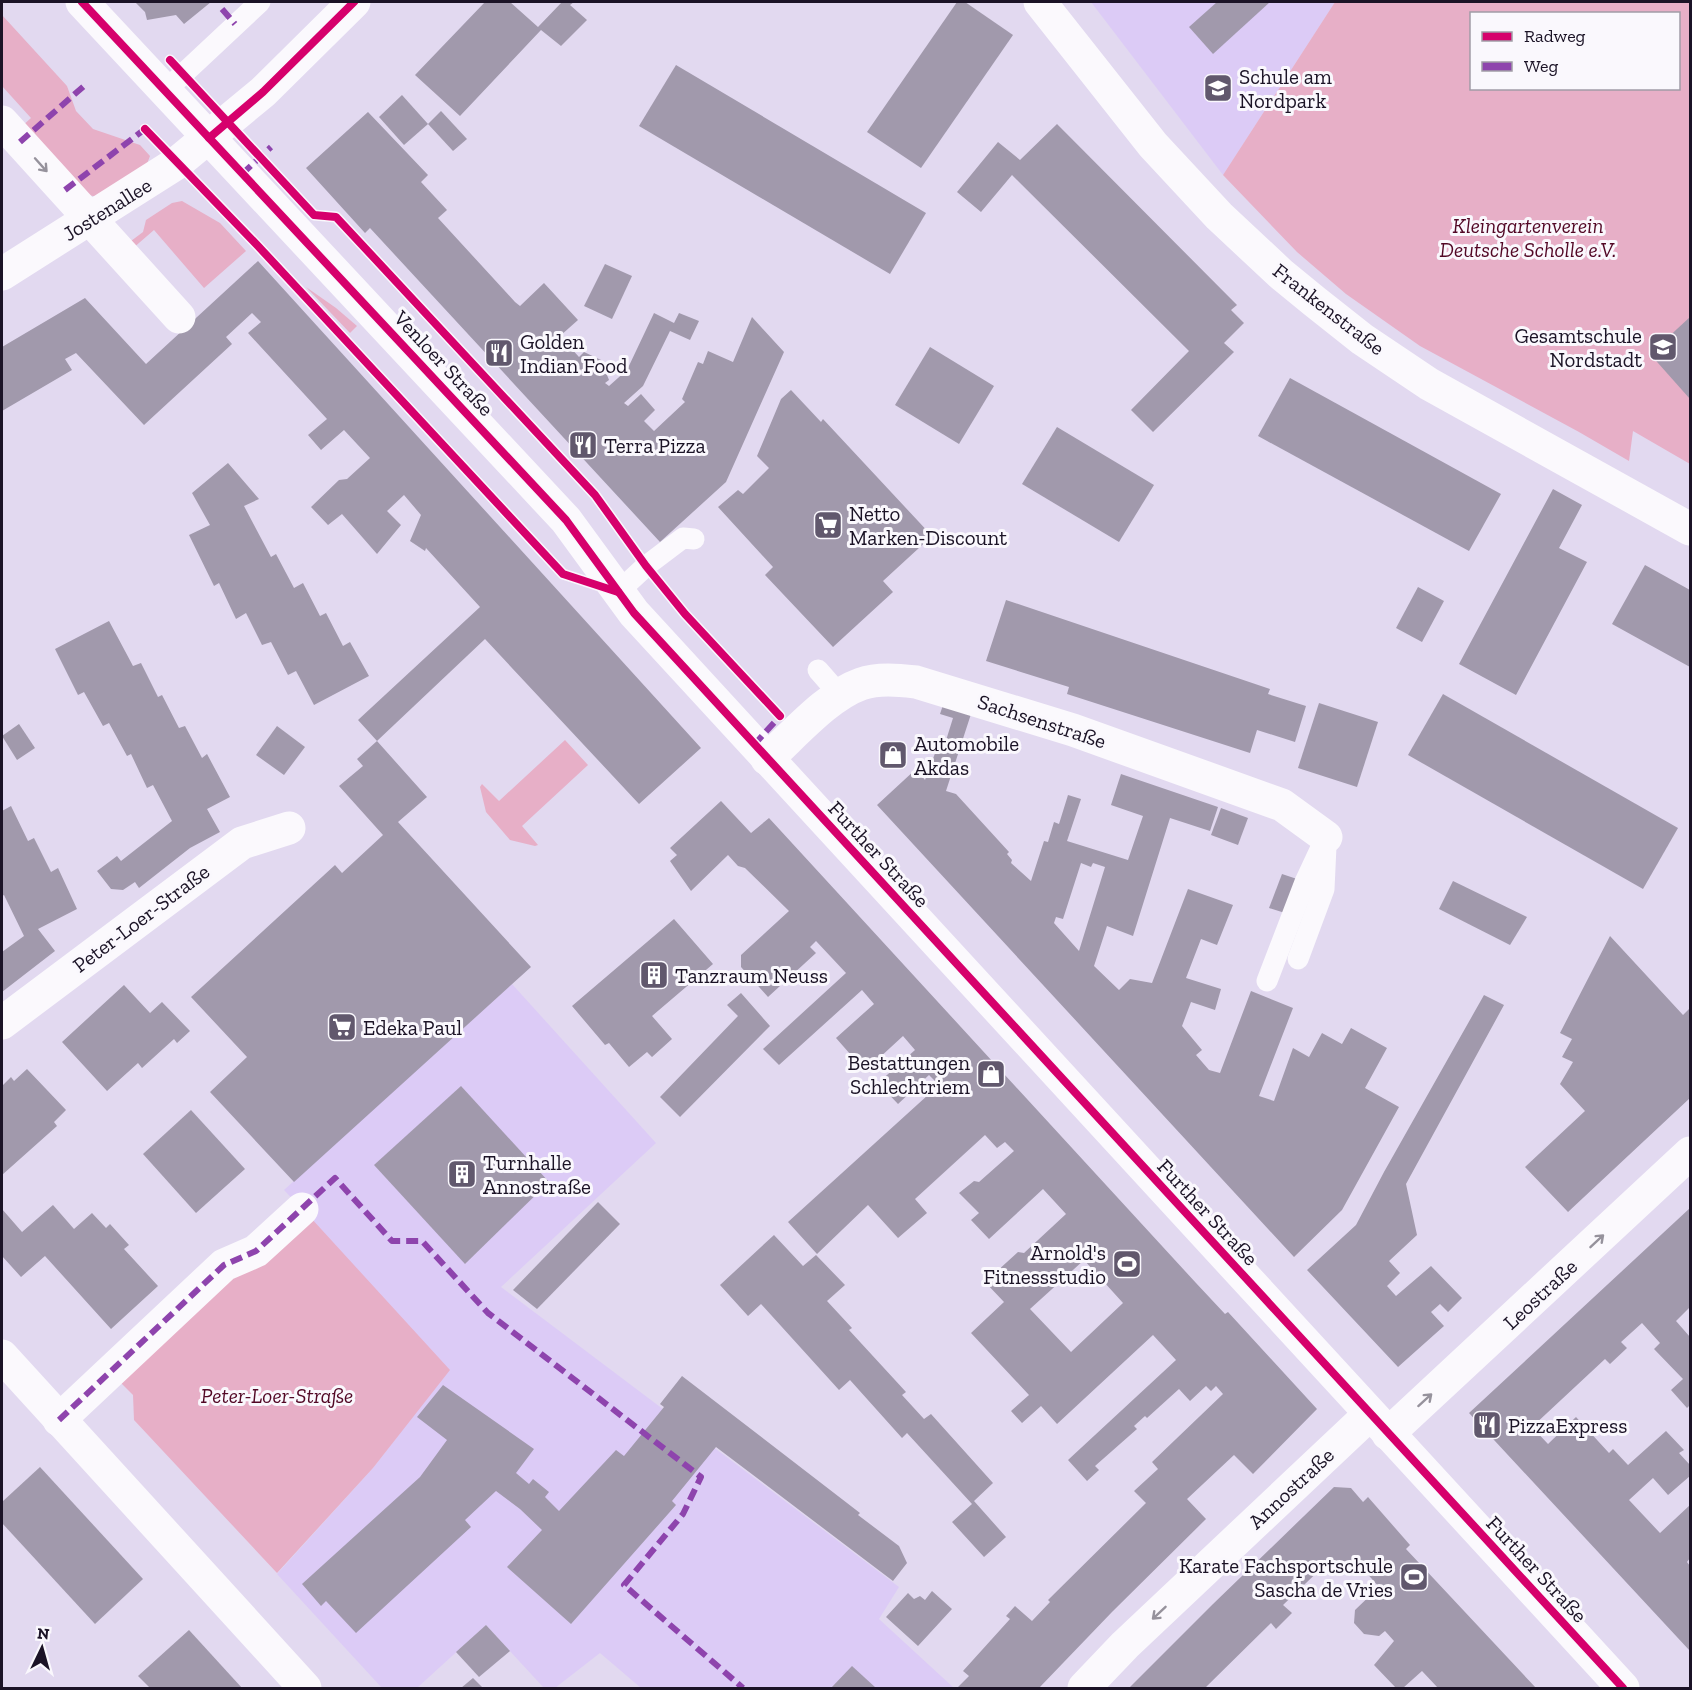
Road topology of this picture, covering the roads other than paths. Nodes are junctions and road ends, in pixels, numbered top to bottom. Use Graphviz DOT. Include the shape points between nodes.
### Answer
graph roads {
  1 [pos="82,2"];
  2 [pos="260,2"];
  3 [pos="354,2"];
  4 [pos="1040,2"];
  5 [pos="165,91"];
  6 [pos="2,122"];
  7 [pos="209,138"];
  8 [pos="91,219"];
  9 [pos="2,274"];
  10 [pos="179,317"];
  11 [pos="1690,529"];
  12 [pos="694,539"];
  13 [pos="618,592"];
  14 [pos="767,759"];
  15 [pos="289,828"];
  16 [pos="1326,837"];
  17 [pos="1298,959"];
  18 [pos="1267,981"];
  19 [pos="2,1023"];
  20 [pos="1690,1153"];
  21 [pos="302,1209"];
  22 [pos="2,1356"];
  23 [pos="59,1420"];
  24 [pos="1379,1424"];
  25 [pos="305,1689"];
  26 [pos="1084,1689"];
  27 [pos="1623,1689"];
  1 -- 5 [label="street, Venloer Straße"];
  2 -- 5 [label="lane"];
  3 -- 7 [label="street, Jostenallee" via="263,92"];
  4 -- 11 [label="street, Frankenstraße" via="1153,145 1220,216 1314,301 1428,384"];
  5 -- 7 [label="street, Venloer Straße"];
  6 -- 8 [label="street, one-way"];
  7 -- 8 [label="street, Jostenallee" via="167,171"];
  7 -- 13 [label="street, Venloer Straße" via="566,520"];
  8 -- 9 [label="street, Jostenallee"];
  8 -- 10 [label="street"];
  12 -- 13 [label="lane" via="683,538"];
  13 -- 14 [label="street, Venloer Straße"];
  14 -- 16 [label="street, Sachsenstraße" via="828,682 916,682 1073,729 1282,805"];
  14 -- 24 [label="street, Further Straße"];
  15 -- 19 [label="street, Peter-Loer-Straße" via="242,843"];
  16 -- 17 [label="lane" via="1324,889"];
  16 -- 18 [label="lane"];
  24 -- 20 [label="street, Leostraße, one-way"];
  21 -- 23 [label="street" via="256,1251 224,1265"];
  22 -- 23 [label="street"];
  23 -- 25 [label="street"];
  24 -- 26 [label="street, Annostraße, one-way" via="1133,1637"];
  24 -- 27 [label="street, Further Straße"];
}
